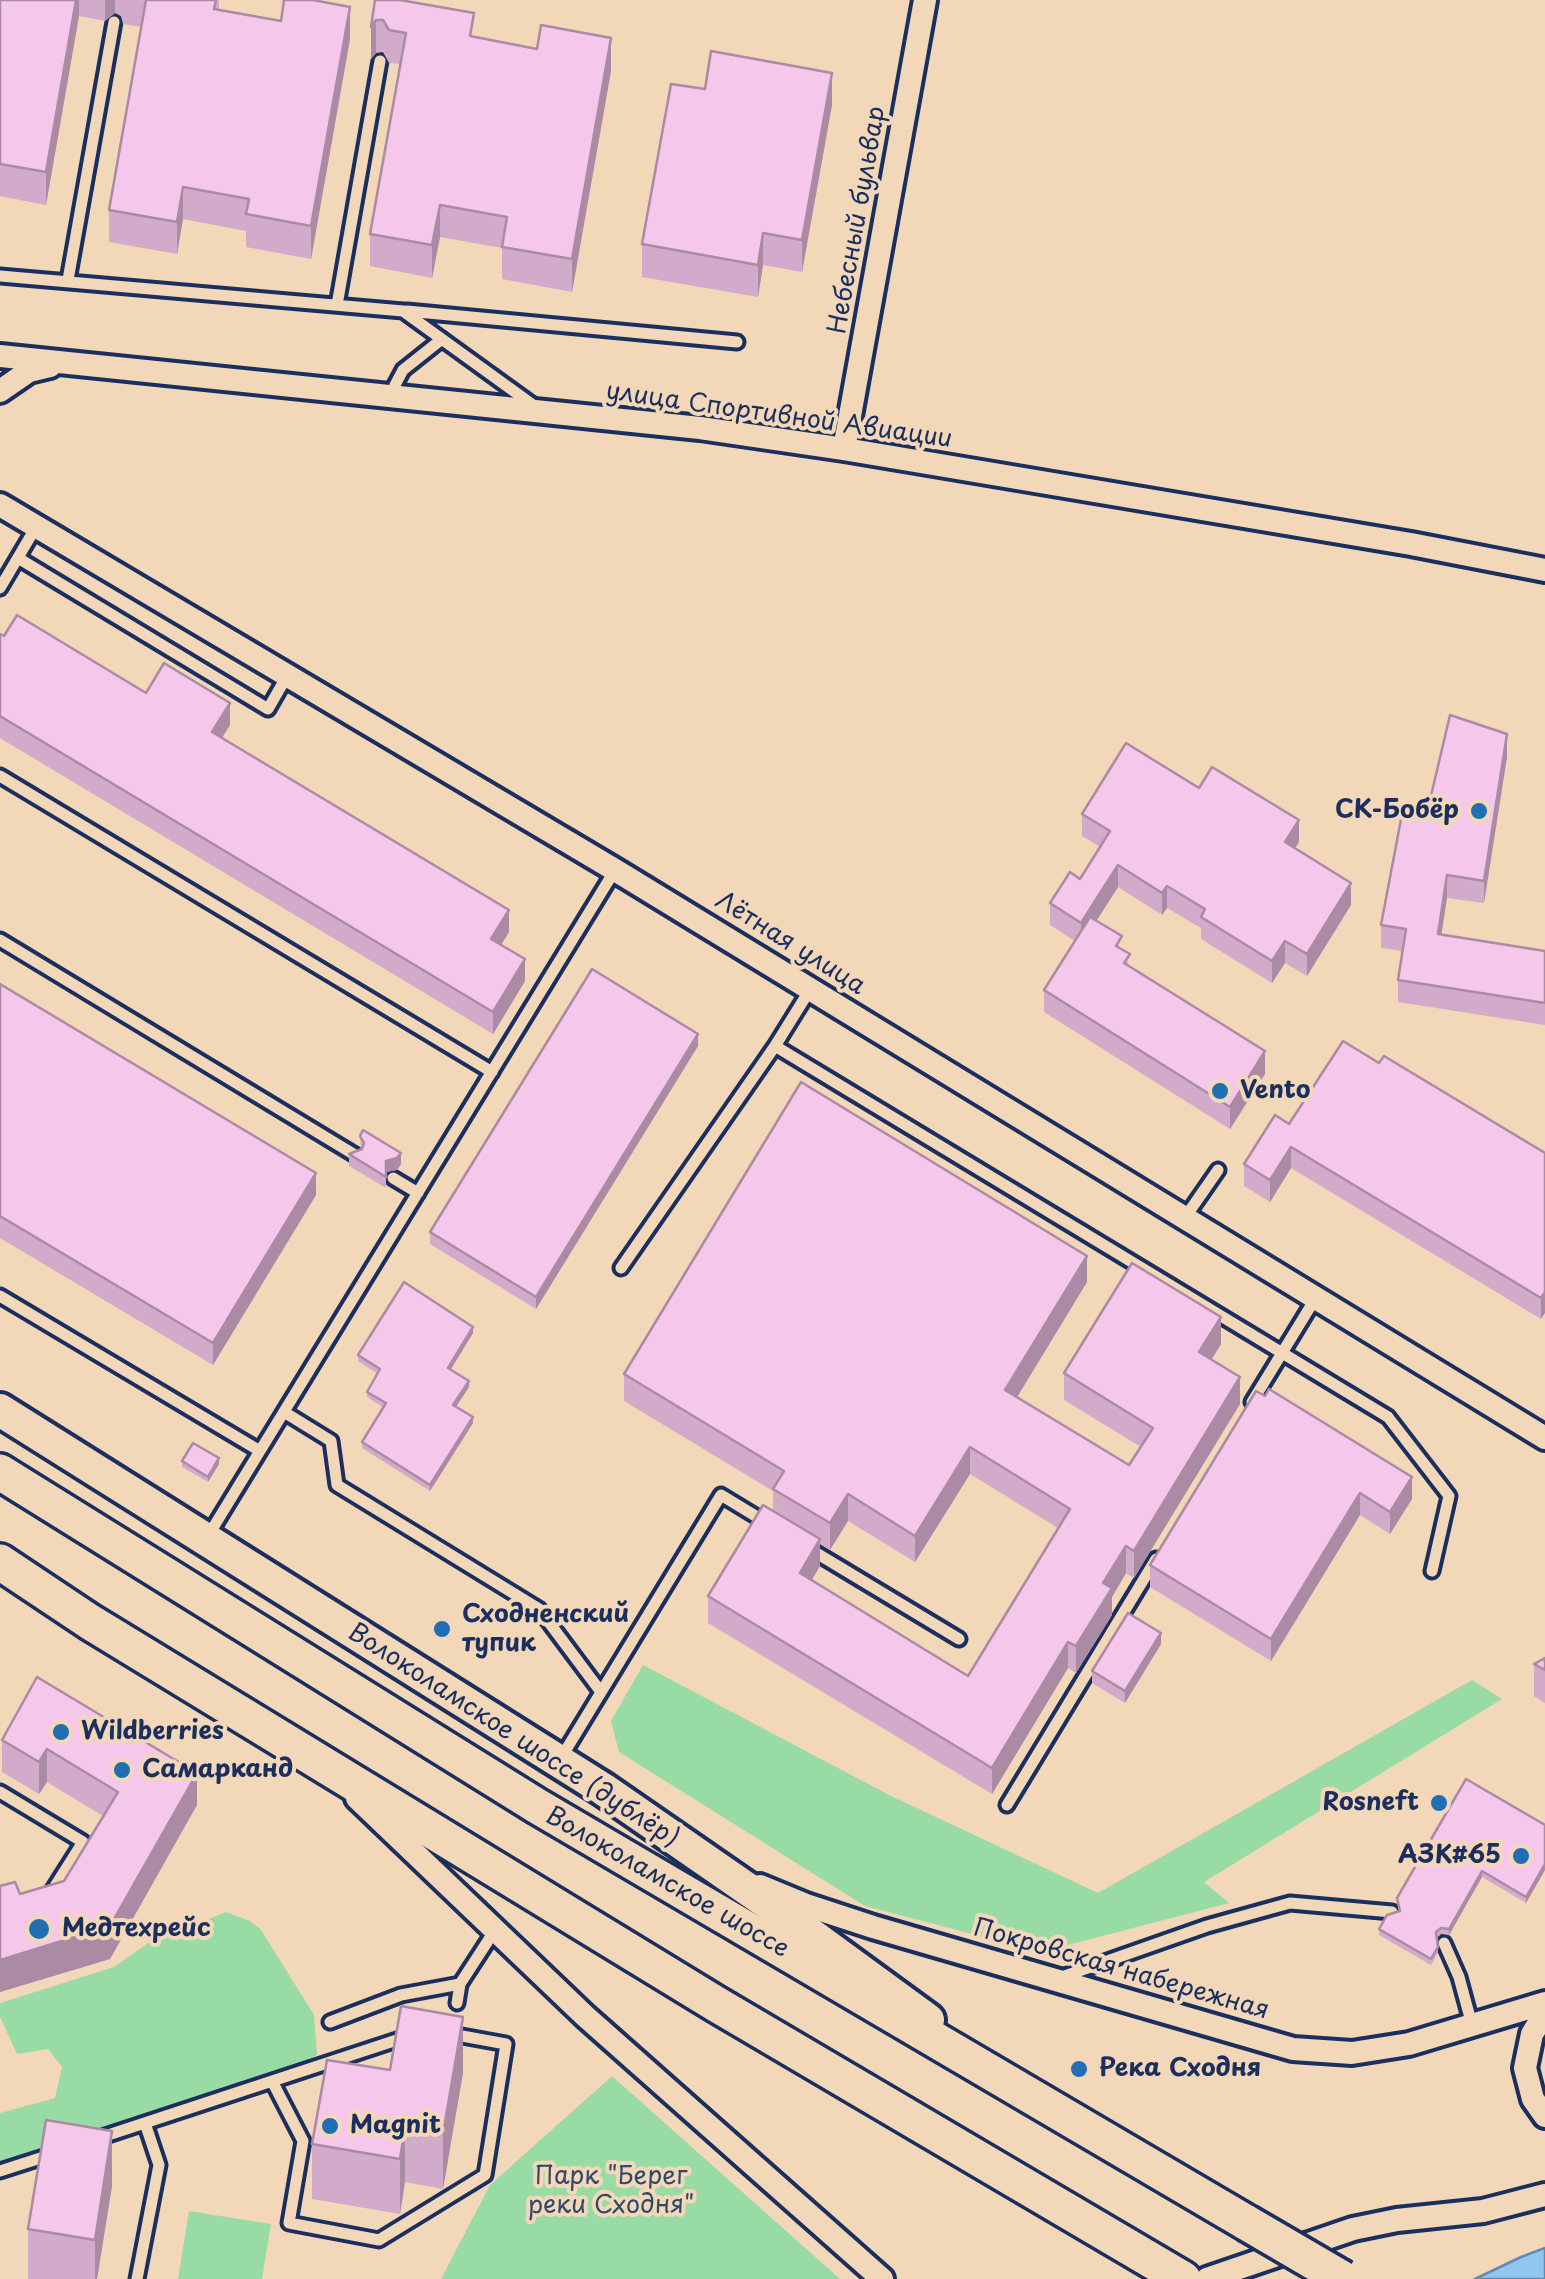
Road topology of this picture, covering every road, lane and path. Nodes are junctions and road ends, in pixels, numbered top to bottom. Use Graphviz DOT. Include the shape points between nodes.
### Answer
graph roads {
  1 [pos="925,0"];
  2 [pos="114,22"];
  3 [pos="380,61"];
  4 [pos="1,275"];
  5 [pos="68,280"];
  6 [pos="337,304"];
  7 [pos="403,310"];
  8 [pos="442,339"];
  9 [pos="737,342"];
  10 [pos="0,356"];
  11 [pos="64,363"];
  12 [pos="0,391"];
  13 [pos="394,398"];
  14 [pos="545,414"];
  15 [pos="844,449"];
  16 [pos="0,505"];
  17 [pos="36,528"];
  18 [pos="18,558"];
  19 [pos="1545,570"];
  20 [pos="0,588"];
  21 [pos="288,676"];
  22 [pos="0,776"];
  23 [pos="615,870"];
  24 [pos="0,940"];
  25 [pos="811,988"];
  26 [pos="775,1046"];
  27 [pos="492,1072"];
  28 [pos="356,1155"];
  29 [pos="1218,1170"];
  30 [pos="392,1178"];
  31 [pos="418,1193"];
  32 [pos="1184,1219"];
  33 [pos="621,1268"];
  34 [pos="0,1296"];
  35 [pos="1315,1299"];
  36 [pos="1282,1352"];
  37 [pos="0,1410"];
  38 [pos="284,1412"];
  39 [pos="1241,1420"];
  40 [pos="1545,1438"];
  41 [pos="260,1451"];
  42 [pos="0,1472"];
  43 [pos="782,1532"];
  44 [pos="206,1540"];
  45 [pos="796,1541"];
  46 [pos="1160,1554"];
  47 [pos="0,1562"];
  48 [pos="1432,1571"];
  49 [pos="0,1576"];
  50 [pos="90,1622"];
  51 [pos="959,1639"];
  52 [pos="601,1692"];
  53 [pos="318,1761"];
  54 [pos="558,1762"];
  55 [pos="0,1792"];
  56 [pos="1007,1805"];
  57 [pos="693,1853"];
  58 [pos="36,1896"];
  59 [pos="1392,1912"];
  60 [pos="494,1930"];
  61 [pos="1444,1943"];
  62 [pos="1054,1980"];
  63 [pos="460,1984"];
  64 [pos="1545,2002"];
  65 [pos="457,2004"];
  66 [pos="1545,2014"];
  67 [pos="330,2022"];
  68 [pos="1472,2025"];
  69 [pos="272,2081"];
  70 [pos="1011,2084"];
  71 [pos="1545,2116"];
  72 [pos="145,2123"];
  73 [pos="90,2141"];
  74 [pos="72,2147"];
  75 [pos="0,2172"];
  76 [pos="1545,2195"];
  77 [pos="137,2279"];
  78 [pos="882,2279"];
  79 [pos="1183,2279"];
  80 [pos="1207,2279"];
  81 [pos="1343,2279"];
  1 -- 15 [label="street, Небесный бульвар"];
  2 -- 5 [label="lane"];
  3 -- 6 [label="lane"];
  4 -- 5 [label="lane"];
  5 -- 6 [label="lane"];
  6 -- 7 [label="lane"];
  7 -- 8 [label="lane"];
  7 -- 9 [label="lane"];
  8 -- 13 [label="lane" via="403,370"];
  8 -- 14 [label="lane"];
  10 -- 11 [label="street, улица Спортивной Авиации"];
  11 -- 12 [label="street" via="28,371"];
  11 -- 13 [label="street, улица Спортивной Авиации"];
  13 -- 14 [label="street, улица Спортивной Авиации"];
  14 -- 15 [label="street, улица Спортивной Авиации"];
  15 -- 19 [label="street, улица Спортивной Авиации"];
  16 -- 17 [label="street, Лётная улица"];
  17 -- 18 [label="lane"];
  17 -- 21 [label="street, Лётная улица"];
  18 -- 20 [label="lane"];
  18 -- 21 [label="lane" via="268,709"];
  21 -- 23 [label="street, Лётная улица"];
  22 -- 27 [label="lane"];
  23 -- 25 [label="street, Лётная улица"];
  23 -- 27 [label="lane"];
  24 -- 28 [label="lane"];
  25 -- 26 [label="lane"];
  25 -- 32 [label="street, Лётная улица"];
  26 -- 33 [label="lane"];
  26 -- 36 [label="lane"];
  27 -- 31 [label="lane"];
  29 -- 32 [label="lane"];
  30 -- 31 [label="lane"];
  31 -- 38 [label="lane"];
  32 -- 35 [label="street, Лётная улица"];
  34 -- 41 [label="lane"];
  35 -- 36 [label="lane"];
  35 -- 40 [label="street, Лётная улица"];
  36 -- 39 [label="lane"];
  36 -- 48 [label="lane" via="1388,1417 1449,1496"];
  37 -- 44 [label="street, Волоколамское шоссе (дублёр)"];
  38 -- 41 [label="lane"];
  38 -- 52 [label="lane" via="332,1441 336,1485 539,1609"];
  41 -- 44 [label="lane"];
  42 -- 70 [label="main road, Волоколамское шоссе" via="536,1806"];
  43 -- 52 [label="lane" via="721,1495"];
  44 -- 54 [label="street, Волоколамское шоссе (дублёр)"];
  45 -- 51 [label="lane"];
  46 -- 56 [label="lane"];
  47 -- 50 [label="main road"];
  49 -- 50 [label="street"];
  50 -- 53 [label="main road"];
  52 -- 54 [label="lane"];
  53 -- 60 [label="street"];
  53 -- 79 [label="main road"];
  54 -- 57 [label="street, Волоколамское шоссе (дублёр)"];
  55 -- 58 [label="lane" via="83,1842 54,1890"];
  57 -- 62 [label="street, Покровская набережная" via="806,1906"];
  57 -- 70 [label="street, Волоколамское шоссе (дублёр)"];
  59 -- 62 [label="lane" via="1290,1903"];
  60 -- 63 [label="lane"];
  60 -- 78 [label="street"];
  61 -- 68 [label="lane"];
  62 -- 68 [label="street, Покровская набережная" via="1293,2049 1352,2053"];
  63 -- 65 [label="lane"];
  63 -- 67 [label="lane" via="401,1995"];
  64 -- 68 [label="street, Покровская набережная"];
  66 -- 71 [label="street" via="1532,2034 1525,2068"];
  69 -- 69 [label="lane" via="432,2031 506,2044 485,2175 379,2240 289,2223 302,2141"];
  69 -- 72 [label="lane"];
  70 -- 81 [label="main road, Волоколамское шоссе, bridge"];
  72 -- 73 [label="lane"];
  72 -- 77 [label="lane" via="159,2166"];
  74 -- 75 [label="lane"];
  76 -- 80 [label="street" via="1483,2211 1353,2228"];
}
